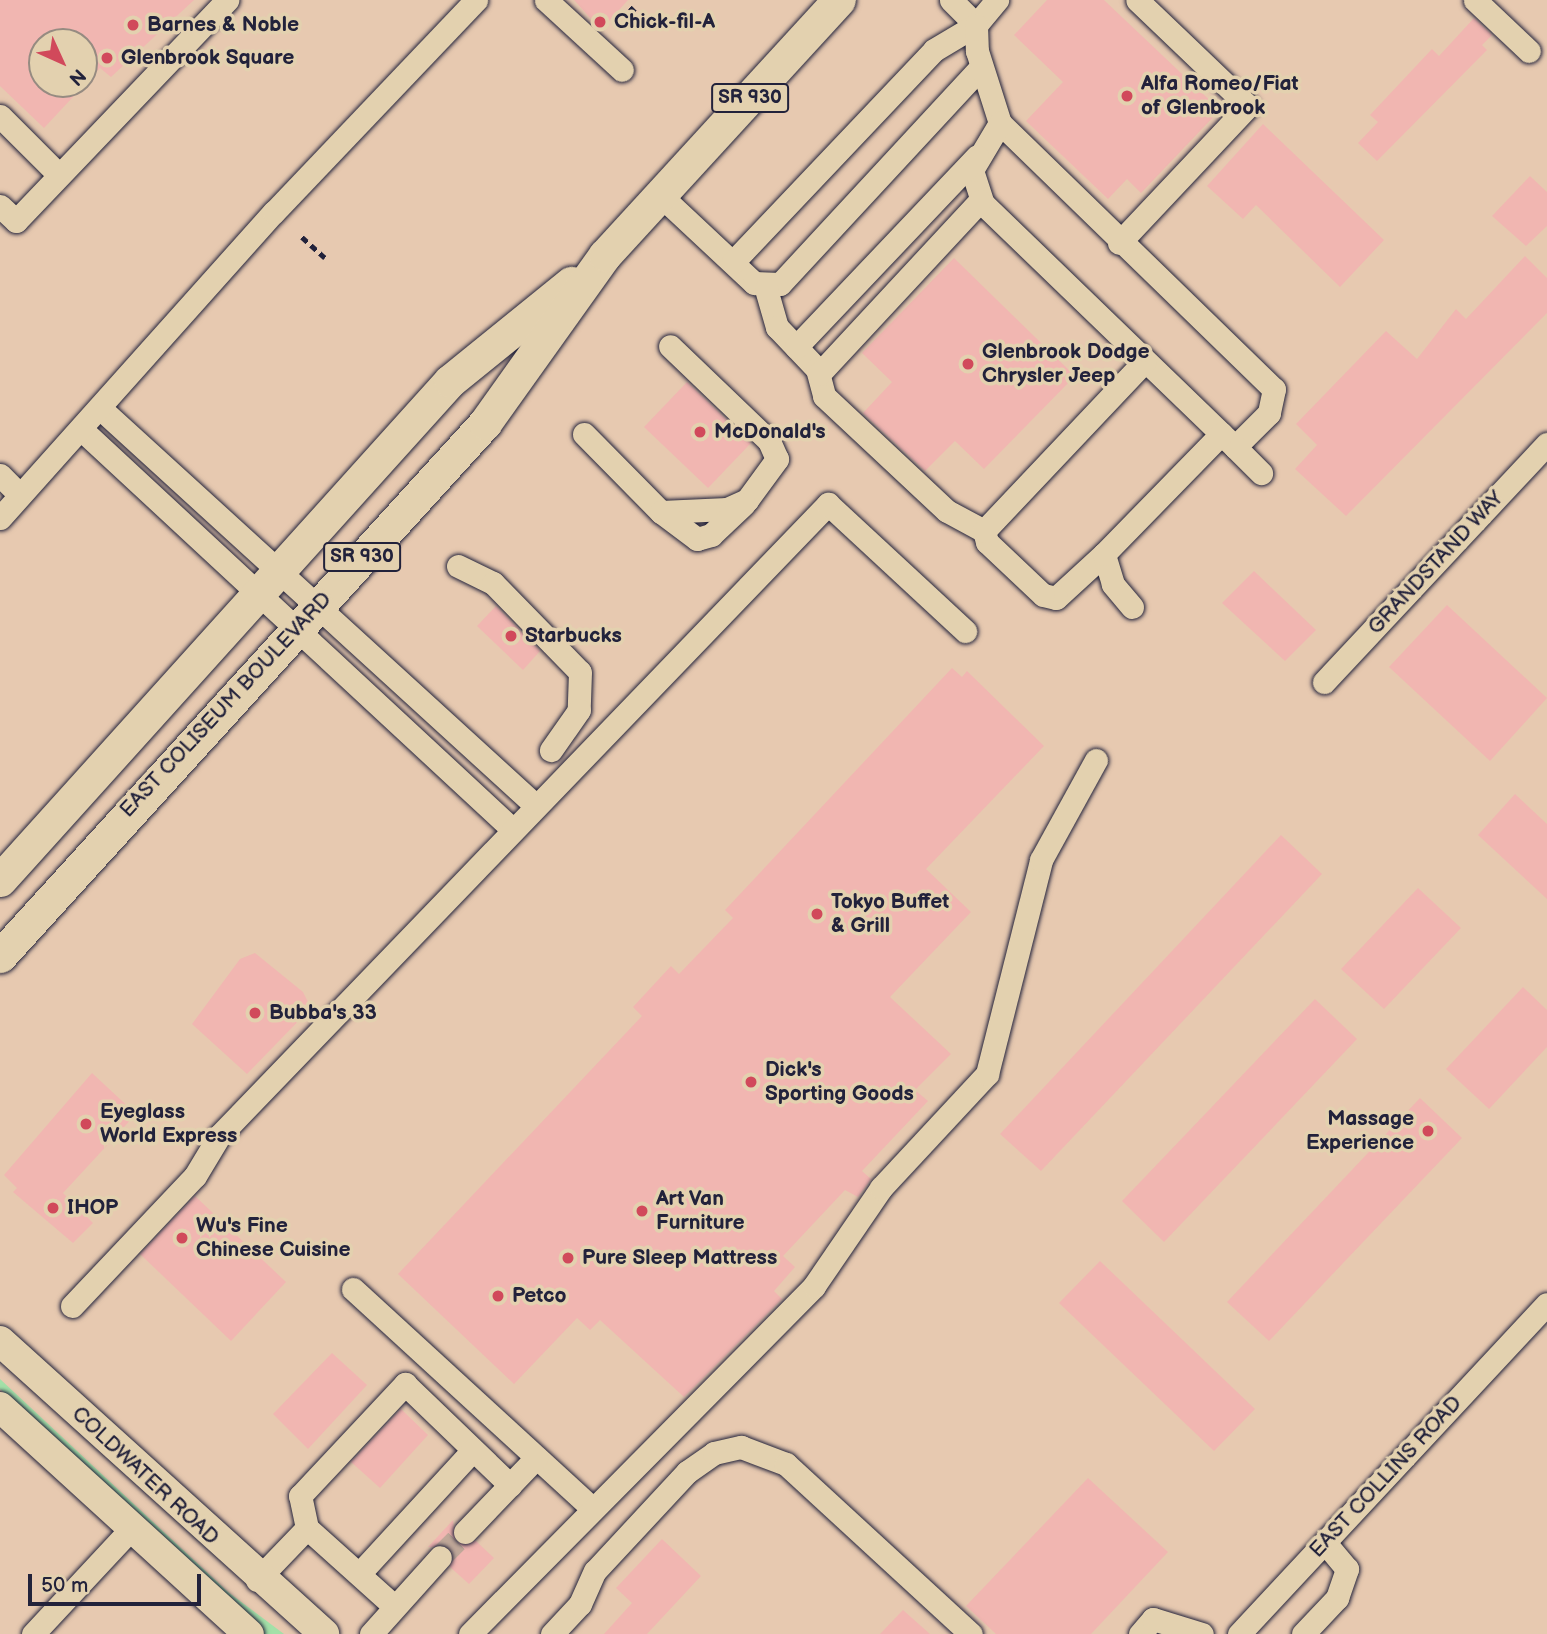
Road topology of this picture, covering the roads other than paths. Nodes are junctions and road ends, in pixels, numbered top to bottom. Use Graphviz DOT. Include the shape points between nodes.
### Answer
graph roads {
  1 [pos="227,0"];
  2 [pos="476,0"];
  3 [pos="546,0"];
  4 [pos="839,0"];
  5 [pos="951,0"];
  6 [pos="998,0"];
  7 [pos="1137,0"];
  8 [pos="1475,0"];
  9 [pos="976,25"];
  10 [pos="1529,51"];
  11 [pos="981,67"];
  12 [pos="622,70"];
  13 [pos="0,116"];
  14 [pos="1000,123"];
  15 [pos="979,154"];
  16 [pos="59,174"];
  17 [pos="660,195"];
  18 [pos="980,201"];
  19 [pos="0,206"];
  20 [pos="1119,243"];
  21 [pos="605,254"];
  22 [pos="733,262"];
  23 [pos="766,289"];
  24 [pos="670,346"];
  25 [pos="796,347"];
  26 [pos="1145,361"];
  27 [pos="819,374"];
  28 [pos="101,409"];
  29 [pos="82,430"];
  30 [pos="584,434"];
  31 [pos="1228,441"];
  32 [pos="1547,444"];
  33 [pos="1261,472"];
  34 [pos="0,475"];
  35 [pos="20,495"];
  36 [pos="0,518"];
  37 [pos="984,531"];
  38 [pos="1104,554"];
  39 [pos="458,566"];
  40 [pos="265,582"];
  41 [pos="1132,607"];
  42 [pos="306,618"];
  43 [pos="965,631"];
  44 [pos="1324,682"];
  45 [pos="551,750"];
  46 [pos="1096,760"];
  47 [pos="534,804"];
  48 [pos="511,828"];
  49 [pos="0,880"];
  50 [pos="0,956"];
  51 [pos="353,1289"];
  52 [pos="72,1306"];
  53 [pos="1542,1319"];
  54 [pos="0,1341"];
  55 [pos="0,1407"];
  56 [pos="473,1450"];
  57 [pos="536,1458"];
  58 [pos="510,1485"];
  59 [pos="592,1508"];
  60 [pos="132,1528"];
  61 [pos="307,1528"];
  62 [pos="465,1531"];
  63 [pos="1325,1542"];
  64 [pos="440,1558"];
  65 [pos="359,1574"];
  66 [pos="257,1580"];
  67 [pos="394,1606"];
  68 [pos="33,1634"];
  69 [pos="249,1634"];
  70 [pos="324,1634"];
  71 [pos="371,1634"];
  72 [pos="470,1634"];
  73 [pos="552,1634"];
  74 [pos="971,1634"];
  75 [pos="1140,1634"];
  76 [pos="1202,1634"];
  77 [pos="1239,1634"];
  78 [pos="1303,1634"];
  1 -- 16 [label="street"];
  2 -- 28 [label="street" via="274,212"];
  3 -- 12 [label="street"];
  4 -- 17 [label="highway, EAST COLISEUM BOULEVARD / SR 930"];
  5 -- 9 [label="street"];
  6 -- 9 [label="street"];
  7 -- 20 [label="street" via="1248,106"];
  8 -- 10 [label="street"];
  9 -- 11 [label="street"];
  9 -- 22 [label="street" via="934,50"];
  11 -- 14 [label="street"];
  11 -- 23 [label="street" via="780,284"];
  13 -- 16 [label="street"];
  14 -- 15 [label="street"];
  14 -- 20 [label="street"];
  15 -- 18 [label="street" via="972,185"];
  15 -- 25 [label="street"];
  16 -- 19 [label="street" via="16,221"];
  17 -- 21 [label="highway, EAST COLISEUM BOULEVARD / SR 930"];
  17 -- 22 [label="street"];
  18 -- 26 [label="street"];
  18 -- 27 [label="street"];
  20 -- 31 [label="street" via="1274,389 1269,413"];
  21 -- 40 [label="highway, EAST COLISEUM BOULEVARD / SR 930" via="450,381"];
  21 -- 42 [label="highway, EAST COLISEUM BOULEVARD / SR 930" via="485,423"];
  22 -- 23 [label="street"];
  23 -- 25 [label="street" via="777,327"];
  24 -- 30 [label="street" via="769,442 777,459 747,500 727,509 661,512"];
  25 -- 27 [label="street"];
  26 -- 31 [label="street"];
  26 -- 37 [label="street"];
  27 -- 37 [label="street" via="824,396 871,442 962,523"];
  28 -- 29 [label="street"];
  28 -- 40 [label="street"];
  29 -- 35 [label="street"];
  29 -- 40 [label="street"];
  31 -- 33 [label="street"];
  31 -- 38 [label="street"];
  32 -- 44 [label="street, GRANDSTAND WAY"];
  34 -- 35 [label="street"];
  35 -- 36 [label="street"];
  37 -- 38 [label="street" via="987,542 1043,595 1056,598"];
  38 -- 41 [label="street" via="1113,584"];
  39 -- 45 [label="street" via="493,583 580,672 579,710"];
  40 -- 42 [label="street"];
  40 -- 42 [label="street"];
  40 -- 49 [label="highway, EAST COLISEUM BOULEVARD / SR 930"];
  42 -- 47 [label="street"];
  42 -- 48 [label="street"];
  42 -- 50 [label="highway, EAST COLISEUM BOULEVARD / SR 930"];
  43 -- 47 [label="street" via="828,504 641,705 617,719"];
  46 -- 59 [label="street" via="1041,860 987,1074 881,1188 814,1286 678,1429"];
  47 -- 48 [label="street"];
  48 -- 52 [label="street" via="219,1136 195,1176"];
  51 -- 57 [label="street"];
  53 -- 63 [label="street, EAST COLLINS ROAD"];
  54 -- 66 [label="main road, COLDWATER ROAD"];
  55 -- 60 [label="main road"];
  56 -- 58 [label="street"];
  56 -- 61 [label="street" via="405,1384 300,1496"];
  56 -- 65 [label="street"];
  57 -- 58 [label="street"];
  57 -- 59 [label="street"];
  58 -- 62 [label="street"];
  59 -- 72 [label="street"];
  60 -- 68 [label="street"];
  60 -- 69 [label="main road"];
  61 -- 65 [label="street"];
  61 -- 66 [label="street"];
  63 -- 77 [label="street, EAST COLLINS ROAD"];
  63 -- 78 [label="street" via="1348,1569 1338,1598"];
  64 -- 67 [label="street"];
  65 -- 67 [label="street"];
  66 -- 70 [label="main road, COLDWATER ROAD"];
  67 -- 71 [label="street"];
  73 -- 74 [label="street" via="580,1604 595,1570 687,1472 714,1453 741,1447 786,1464"];
  75 -- 76 [label="street" via="1153,1619"];
}
